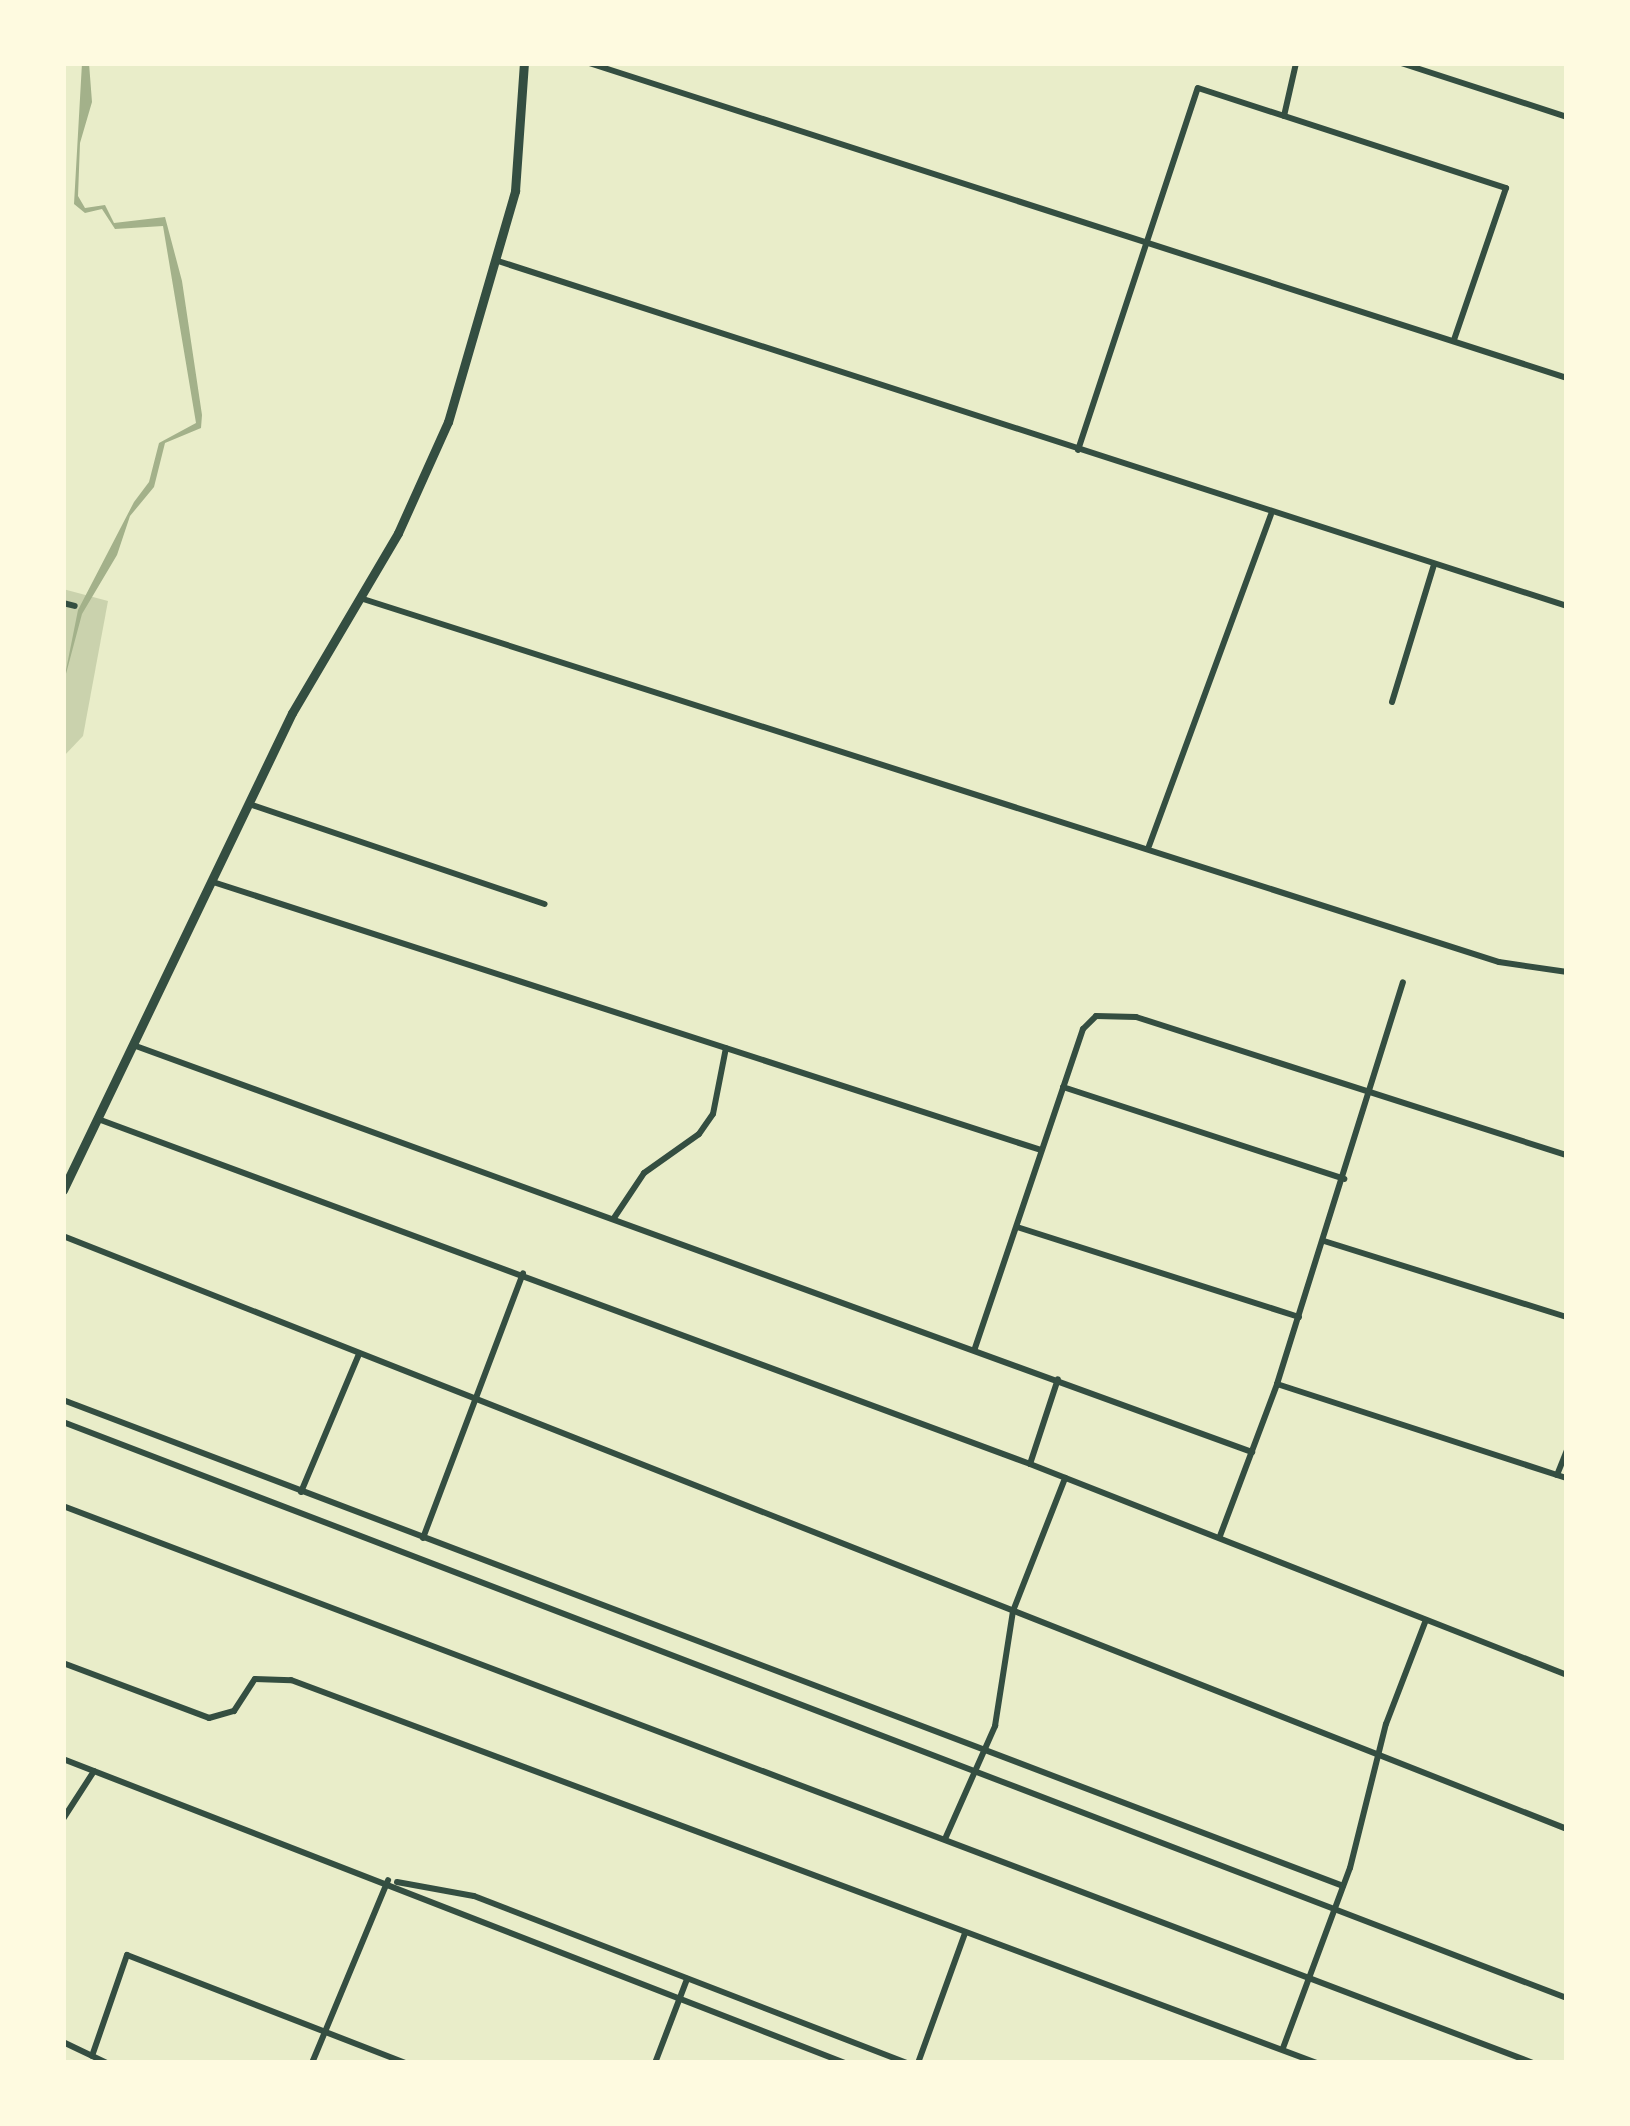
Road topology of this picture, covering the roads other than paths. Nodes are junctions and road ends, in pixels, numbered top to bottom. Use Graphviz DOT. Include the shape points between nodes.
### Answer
graph roads {
  1 [pos="524,63"];
  2 [pos="589,63"];
  3 [pos="1296,63"];
  4 [pos="1401,63"];
  5 [pos="1284,116"];
  6 [pos="1567,117"];
  7 [pos="1144,244"];
  8 [pos="498,261"];
  9 [pos="1454,340"];
  10 [pos="1567,378"];
  11 [pos="1078,452"];
  12 [pos="1271,515"];
  13 [pos="1435,566"];
  14 [pos="360,598"];
  15 [pos="63,603"];
  16 [pos="75,607"];
  17 [pos="1567,607"];
  18 [pos="1391,702"];
  19 [pos="249,804"];
  20 [pos="1149,846"];
  21 [pos="213,882"];
  22 [pos="544,904"];
  23 [pos="1567,972"];
  24 [pos="1402,982"];
  25 [pos="131,1045"];
  26 [pos="727,1048"];
  27 [pos="1063,1088"];
  28 [pos="1372,1096"];
  29 [pos="95,1118"];
  30 [pos="1041,1150"];
  31 [pos="1567,1155"];
  32 [pos="1344,1179"];
  33 [pos="63,1190"];
  34 [pos="614,1218"];
  35 [pos="1016,1226"];
  36 [pos="63,1236"];
  37 [pos="1324,1241"];
  38 [pos="524,1273"];
  39 [pos="1299,1317"];
  40 [pos="1567,1317"];
  41 [pos="976,1348"];
  42 [pos="359,1354"];
  43 [pos="1058,1379"];
  44 [pos="1277,1384"];
  45 [pos="63,1400"];
  46 [pos="476,1400"];
  47 [pos="63,1422"];
  48 [pos="1567,1450"];
  49 [pos="1252,1451"];
  50 [pos="1030,1465"];
  51 [pos="1557,1475"];
  52 [pos="1065,1478"];
  53 [pos="1567,1478"];
  54 [pos="302,1492"];
  55 [pos="63,1506"];
  56 [pos="1220,1536"];
  57 [pos="423,1538"];
  58 [pos="1013,1611"];
  59 [pos="1426,1620"];
  60 [pos="63,1663"];
  61 [pos="1567,1676"];
  62 [pos="984,1750"];
  63 [pos="1379,1755"];
  64 [pos="63,1760"];
  65 [pos="94,1771"];
  66 [pos="975,1771"];
  67 [pos="63,1819"];
  68 [pos="1567,1829"];
  69 [pos="945,1839"];
  70 [pos="388,1880"];
  71 [pos="1343,1886"];
  72 [pos="1333,1909"];
  73 [pos="964,1933"];
  74 [pos="1309,1977"];
  75 [pos="688,1978"];
  76 [pos="1567,1998"];
  77 [pos="679,2000"];
  78 [pos="325,2032"];
  79 [pos="63,2042"];
  80 [pos="1282,2050"];
  81 [pos="92,2056"];
  82 [pos="107,2063"];
  83 [pos="312,2063"];
  84 [pos="405,2063"];
  85 [pos="655,2063"];
  86 [pos="845,2063"];
  87 [pos="907,2063"];
  88 [pos="918,2063"];
  89 [pos="1317,2063"];
  90 [pos="1533,2063"];
  1 -- 8 [label="main road" via="522,143"];
  2 -- 7 [label="street"];
  3 -- 5 [label="street"];
  4 -- 6 [label="street"];
  5 -- 7 [label="street" via="1198,88"];
  5 -- 9 [label="street" via="1506,188"];
  7 -- 9 [label="street"];
  7 -- 11 [label="street"];
  8 -- 11 [label="street"];
  8 -- 14 [label="main road" via="441,440"];
  9 -- 10 [label="street"];
  11 -- 12 [label="street"];
  12 -- 13 [label="street"];
  12 -- 20 [label="street"];
  13 -- 17 [label="street"];
  13 -- 18 [label="street"];
  14 -- 19 [label="main road"];
  14 -- 20 [label="street"];
  15 -- 16 [label="street"];
  19 -- 21 [label="main road"];
  19 -- 22 [label="street"];
  20 -- 23 [label="street" via="1499,962"];
  21 -- 25 [label="main road"];
  21 -- 26 [label="street"];
  24 -- 28 [label="street"];
  25 -- 29 [label="main road"];
  25 -- 34 [label="street"];
  26 -- 30 [label="street"];
  26 -- 34 [label="street" via="713,1114 699,1134 644,1173"];
  27 -- 28 [label="street" via="1083,1029 1096,1016 1112,1015"];
  27 -- 30 [label="street"];
  27 -- 32 [label="street"];
  28 -- 31 [label="street"];
  28 -- 32 [label="street"];
  29 -- 33 [label="main road"];
  29 -- 38 [label="street"];
  30 -- 35 [label="street"];
  32 -- 37 [label="street"];
  34 -- 41 [label="street"];
  35 -- 39 [label="street"];
  35 -- 41 [label="street"];
  36 -- 42 [label="street"];
  37 -- 39 [label="street"];
  37 -- 40 [label="street"];
  38 -- 46 [label="street"];
  38 -- 50 [label="street"];
  39 -- 44 [label="street"];
  41 -- 43 [label="street"];
  42 -- 46 [label="street"];
  42 -- 54 [label="street"];
  43 -- 49 [label="street"];
  43 -- 50 [label="street"];
  44 -- 49 [label="street"];
  44 -- 51 [label="street"];
  45 -- 54 [label="street"];
  46 -- 57 [label="street"];
  46 -- 58 [label="street"];
  47 -- 66 [label="street"];
  48 -- 51 [label="street"];
  49 -- 56 [label="street"];
  50 -- 52 [label="street"];
  51 -- 53 [label="street"];
  52 -- 56 [label="street"];
  52 -- 58 [label="street"];
  54 -- 57 [label="street"];
  55 -- 69 [label="street"];
  56 -- 59 [label="street"];
  57 -- 62 [label="street"];
  58 -- 62 [label="street"];
  58 -- 63 [label="street"];
  59 -- 61 [label="street"];
  59 -- 63 [label="street"];
  60 -- 73 [label="street" via="209,1718 234,1711 256,1679 291,1680"];
  62 -- 66 [label="street"];
  62 -- 71 [label="street"];
  63 -- 68 [label="street"];
  63 -- 71 [label="street"];
  64 -- 65 [label="street"];
  65 -- 67 [label="street"];
  65 -- 70 [label="street"];
  66 -- 69 [label="street"];
  66 -- 72 [label="street"];
  69 -- 74 [label="street"];
  70 -- 75 [label="street" via="474,1897"];
  70 -- 77 [label="street" via="465,1919"];
  70 -- 78 [label="street"];
  71 -- 72 [label="street"];
  72 -- 74 [label="street"];
  72 -- 76 [label="street"];
  73 -- 80 [label="street"];
  73 -- 88 [label="street"];
  74 -- 80 [label="street"];
  74 -- 90 [label="street"];
  75 -- 77 [label="street"];
  75 -- 87 [label="street"];
  77 -- 85 [label="street"];
  77 -- 86 [label="street"];
  78 -- 81 [label="street" via="127,1955"];
  78 -- 83 [label="street"];
  78 -- 84 [label="street"];
  79 -- 81 [label="street"];
  80 -- 89 [label="street"];
  81 -- 82 [label="street"];
}
